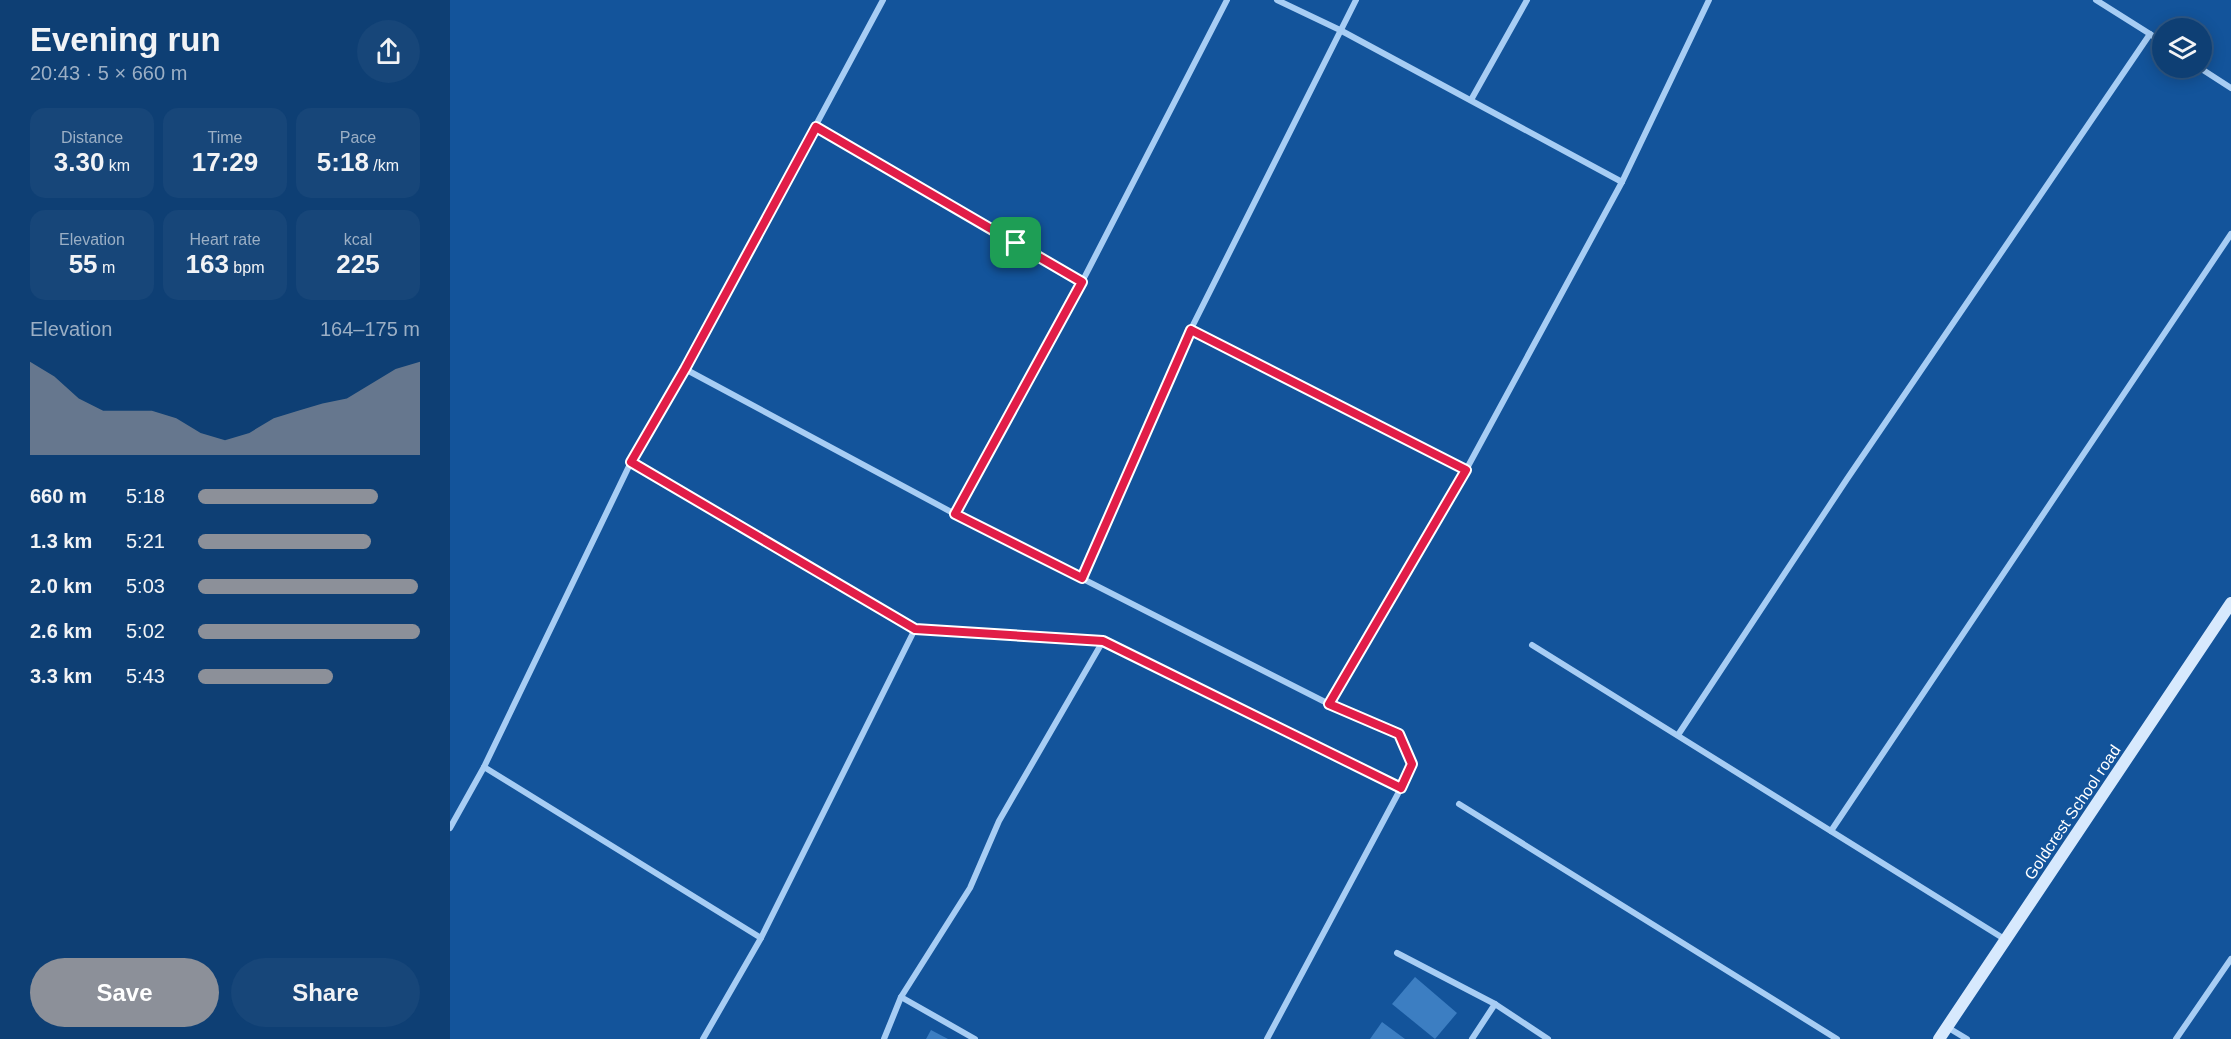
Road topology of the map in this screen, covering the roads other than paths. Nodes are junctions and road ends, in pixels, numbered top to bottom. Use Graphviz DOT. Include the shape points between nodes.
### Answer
graph roads {
  1 [pos="883,0"];
  2 [pos="1227,0"];
  3 [pos="1276,0"];
  4 [pos="1356,0"];
  5 [pos="1527,0"];
  6 [pos="1709,0"];
  7 [pos="2096,0"];
  8 [pos="1340,30"];
  9 [pos="2150,34"];
  10 [pos="2212,76"];
  11 [pos="2231,88"];
  12 [pos="1471,100"];
  13 [pos="816,127"];
  14 [pos="1622,182"];
  15 [pos="2231,234"];
  16 [pos="1082,282"];
  17 [pos="1191,330"];
  18 [pos="685,369"];
  19 [pos="631,462"];
  20 [pos="1466,470"];
  21 [pos="955,514"];
  22 [pos="1082,578"];
  23 [pos="2231,603"];
  24 [pos="915,629"];
  25 [pos="1103,641"];
  26 [pos="1532,645"];
  27 [pos="1329,704"];
  28 [pos="1678,735"];
  29 [pos="484,767"];
  30 [pos="1401,788"];
  31 [pos="1459,804"];
  32 [pos="450,828"];
  33 [pos="1832,831"];
  34 [pos="761,938"];
  35 [pos="2007,941"];
  36 [pos="1397,953"];
  37 [pos="2231,959"];
  38 [pos="901,997"];
  39 [pos="1495,1004"];
  40 [pos="1947,1027"];
  41 [pos="703,1039"];
  42 [pos="884,1039"];
  43 [pos="975,1039"];
  44 [pos="1267,1039"];
  45 [pos="1472,1039"];
  46 [pos="1548,1039"];
  47 [pos="1837,1039"];
  48 [pos="1939,1039"];
  49 [pos="1967,1039"];
  50 [pos="2176,1039"];
  1 -- 13 [label="street"];
  2 -- 16 [label="street"];
  3 -- 8 [label="street"];
  4 -- 8 [label="street"];
  5 -- 12 [label="street"];
  6 -- 14 [label="street"];
  7 -- 9 [label="street"];
  8 -- 12 [label="street"];
  8 -- 17 [label="street"];
  9 -- 28 [label="street"];
  10 -- 11 [label="street"];
  12 -- 14 [label="street"];
  13 -- 16 [label="street"];
  13 -- 18 [label="street"];
  14 -- 20 [label="street"];
  15 -- 33 [label="street"];
  16 -- 21 [label="street"];
  17 -- 20 [label="street"];
  17 -- 22 [label="street"];
  18 -- 19 [label="street"];
  18 -- 21 [label="street"];
  19 -- 24 [label="street"];
  19 -- 29 [label="street"];
  20 -- 27 [label="street"];
  21 -- 22 [label="street"];
  22 -- 27 [label="street"];
  23 -- 35 [label="street, Goldcrest School road"];
  24 -- 25 [label="street"];
  24 -- 34 [label="street"];
  25 -- 30 [label="street"];
  25 -- 38 [label="street" via="999,821 970,888"];
  26 -- 28 [label="street"];
  27 -- 30 [label="street" via="1399,734 1412,764"];
  28 -- 33 [label="street"];
  29 -- 32 [label="street"];
  29 -- 34 [label="street"];
  30 -- 44 [label="street"];
  31 -- 47 [label="street"];
  33 -- 35 [label="street"];
  34 -- 41 [label="street"];
  35 -- 40 [label="street, Goldcrest School road"];
  36 -- 39 [label="street"];
  37 -- 50 [label="street"];
  38 -- 42 [label="street"];
  38 -- 43 [label="street"];
  39 -- 45 [label="street"];
  39 -- 46 [label="street"];
  40 -- 48 [label="street, Goldcrest School road"];
  40 -- 49 [label="street"];
}
